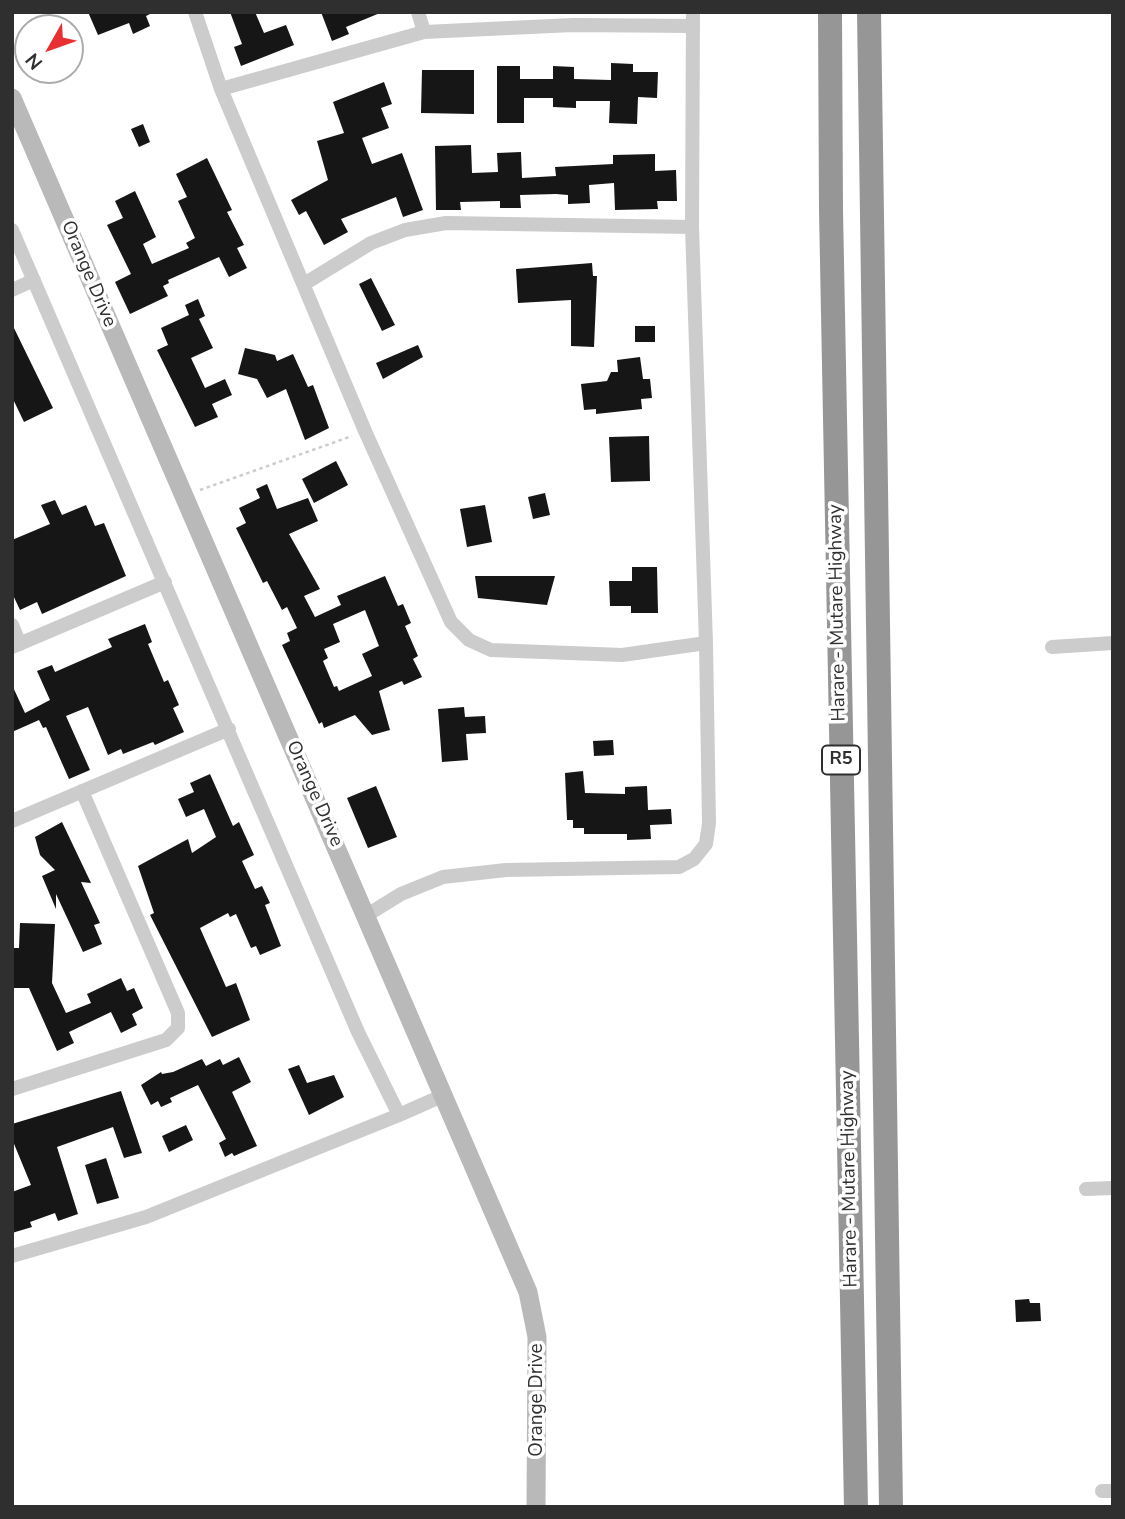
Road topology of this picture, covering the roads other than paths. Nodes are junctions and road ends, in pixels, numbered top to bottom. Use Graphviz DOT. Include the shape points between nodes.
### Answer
graph roads {
  1 [pos="195,12"];
  2 [pos="418,12"];
  3 [pos="830,12"];
  4 [pos="869,12"];
  5 [pos="693,19"];
  6 [pos="424,32"];
  7 [pos="221,89"];
  8 [pos="12,99"];
  9 [pos="692,227"];
  10 [pos="12,230"];
  11 [pos="34,280"];
  12 [pos="304,284"];
  13 [pos="12,290"];
  14 [pos="165,582"];
  15 [pos="12,625"];
  16 [pos="706,643"];
  17 [pos="1113,643"];
  18 [pos="16,646"];
  19 [pos="1052,647"];
  20 [pos="229,729"];
  21 [pos="82,791"];
  22 [pos="12,821"];
  23 [pos="367,915"];
  24 [pos="12,1089"];
  25 [pos="442,1096"];
  26 [pos="399,1115"];
  27 [pos="1113,1188"];
  28 [pos="1086,1189"];
  29 [pos="12,1256"];
  30 [pos="536,1507"];
  31 [pos="856,1507"];
  32 [pos="891,1507"];
  1 -- 7 [label="street"];
  2 -- 6 [label="street"];
  3 -- 31 [label="highway, Harare - Mutare Highway / R5"];
  4 -- 32 [label="highway, Harare - Mutare Highway / R5"];
  5 -- 6 [label="street"];
  5 -- 9 [label="street"];
  6 -- 7 [label="street"];
  7 -- 12 [label="street"];
  8 -- 23 [label="street, Orange Drive"];
  9 -- 12 [label="street" via="446,223 405,230 371,243"];
  9 -- 16 [label="street"];
  10 -- 11 [label="street"];
  11 -- 13 [label="street"];
  11 -- 14 [label="street"];
  12 -- 16 [label="street" via="451,622 469,640 491,650 622,655"];
  14 -- 18 [label="street"];
  14 -- 20 [label="street"];
  15 -- 18 [label="street"];
  16 -- 23 [label="street" via="709,823 706,844 694,859 679,867 506,870 443,877 401,894"];
  17 -- 19 [label="street"];
  20 -- 21 [label="street"];
  20 -- 26 [label="street" via="358,1032"];
  21 -- 22 [label="street"];
  21 -- 24 [label="street" via="178,1013 178,1028 166,1040"];
  23 -- 25 [label="street, Orange Drive"];
  25 -- 26 [label="street"];
  25 -- 30 [label="street, Orange Drive" via="528,1292 537,1337"];
  26 -- 29 [label="street" via="146,1217"];
  27 -- 28 [label="street"];
}
